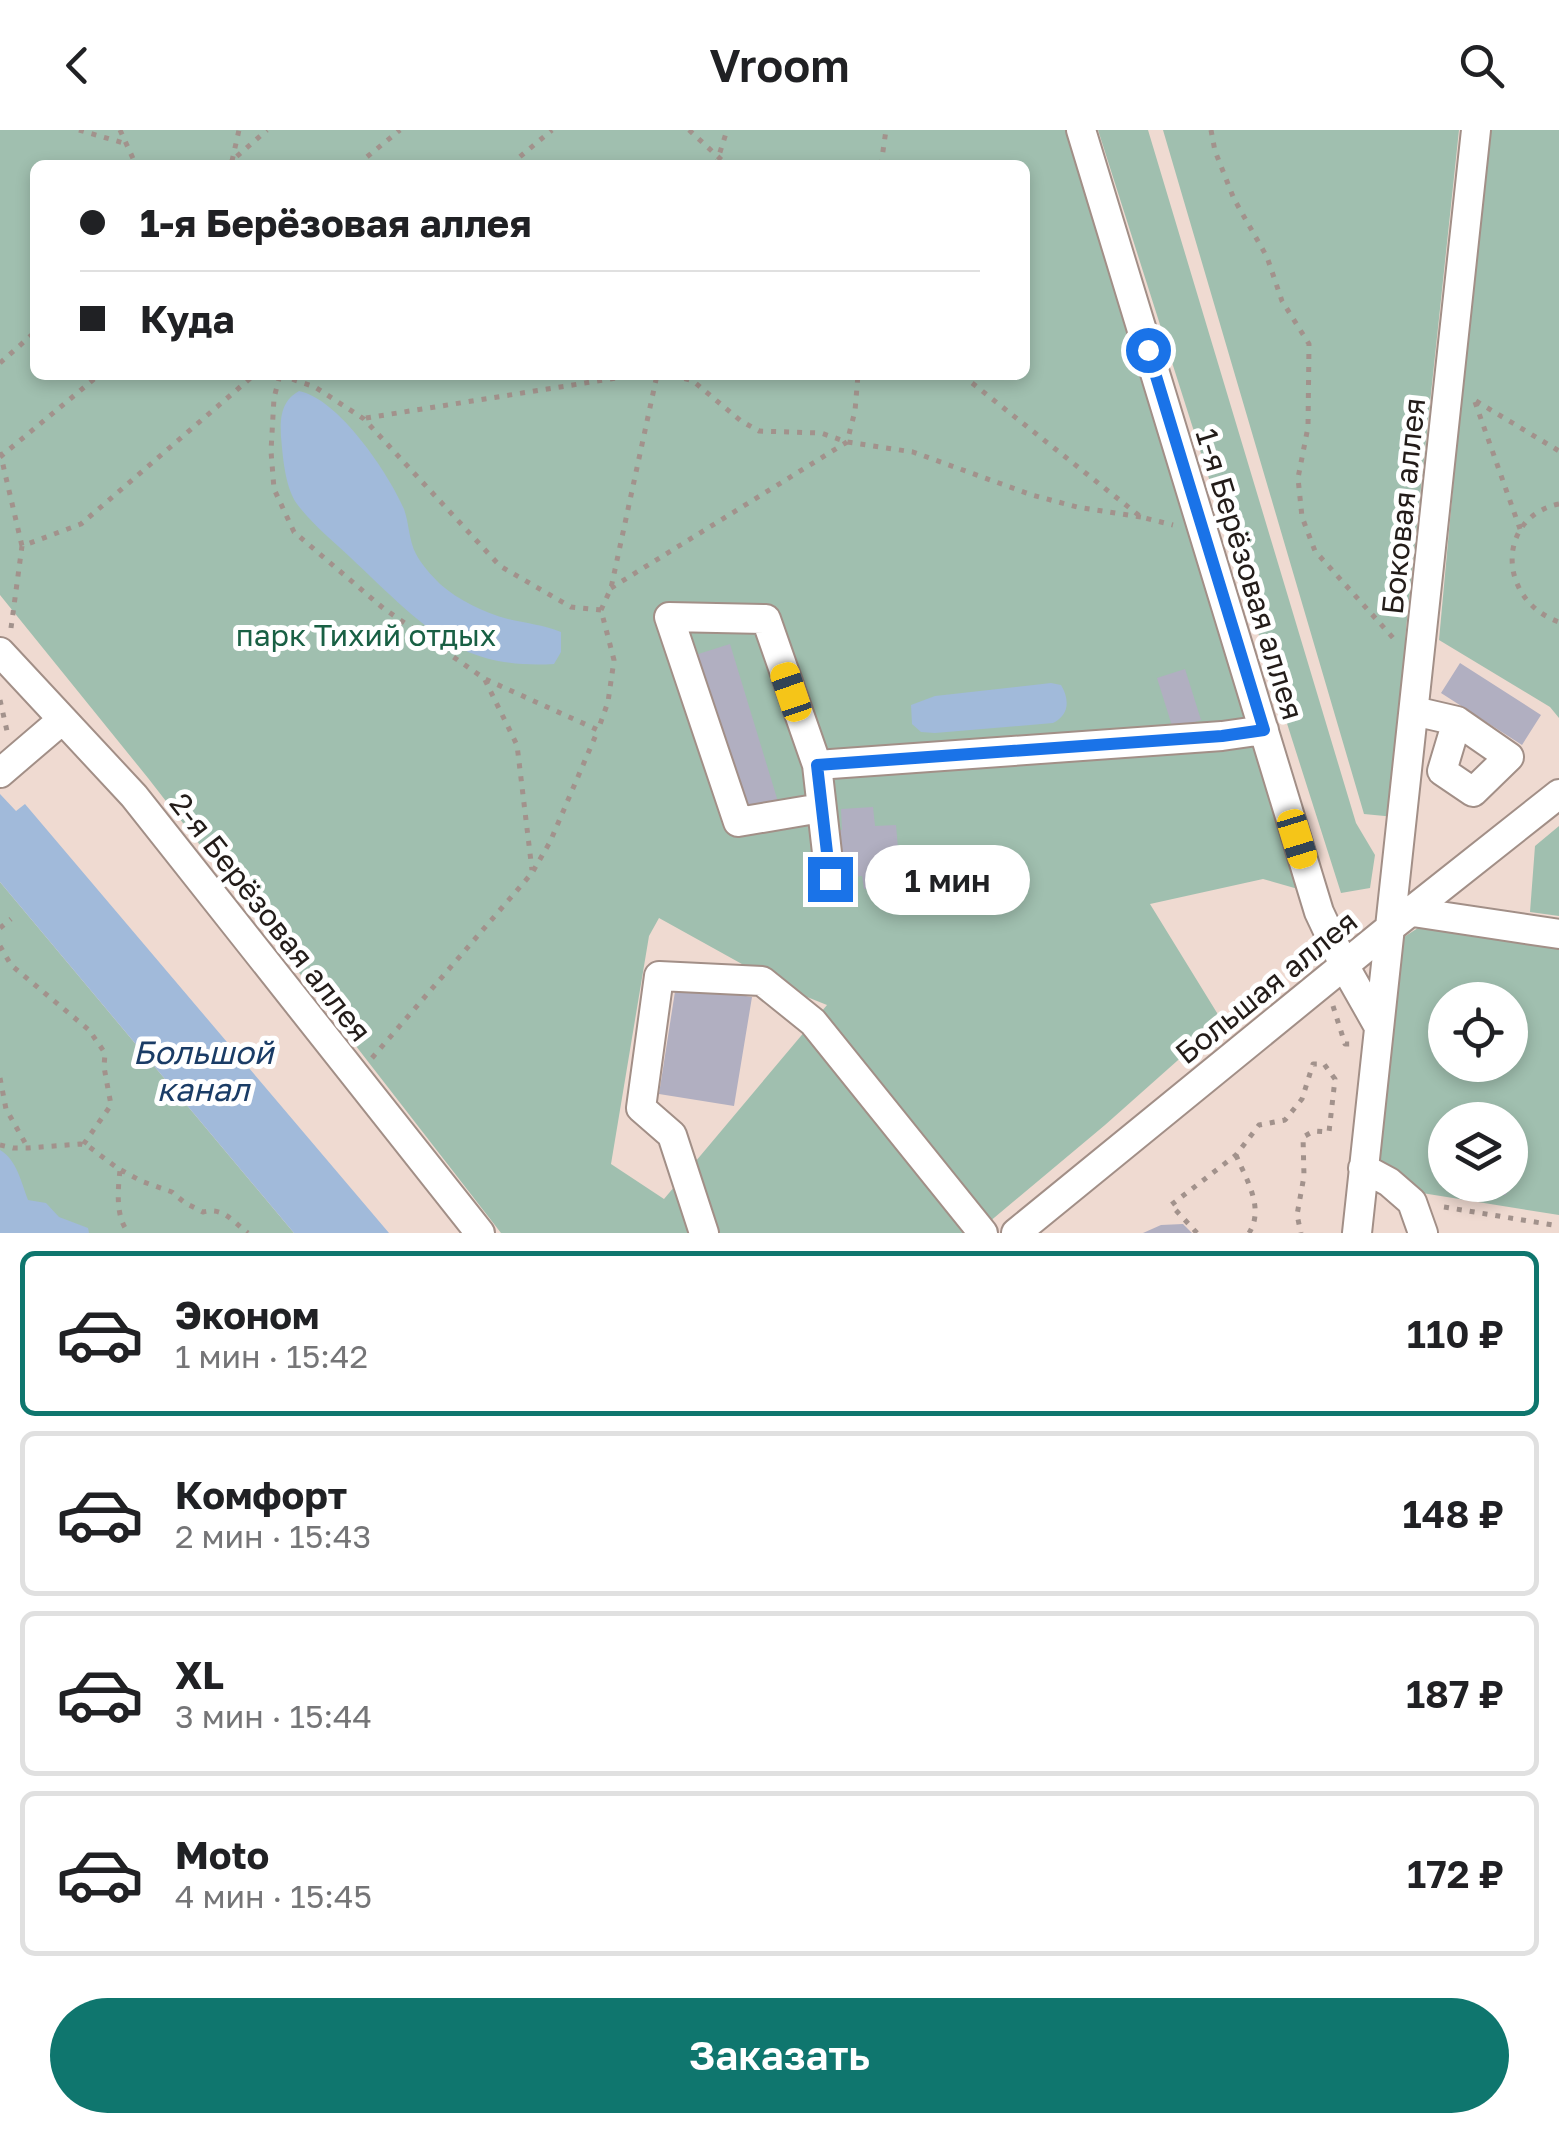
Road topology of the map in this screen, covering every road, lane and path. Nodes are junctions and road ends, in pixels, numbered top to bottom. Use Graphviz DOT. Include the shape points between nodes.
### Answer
graph roads {
  1 [pos="79,130"];
  2 [pos="120,130"];
  3 [pos="239,130"];
  4 [pos="268,130"];
  5 [pos="400,130"];
  6 [pos="552,130"];
  7 [pos="690,130"];
  8 [pos="728,130"];
  9 [pos="886,130"];
  10 [pos="1081,130"];
  11 [pos="1211,130"];
  12 [pos="1476,130"];
  13 [pos="127,144"];
  14 [pos="134,160"];
  15 [pos="230,160"];
  16 [pos="233,160"];
  17 [pos="363,160"];
  18 [pos="516,160"];
  19 [pos="716,160"];
  20 [pos="717,160"];
  21 [pos="882,160"];
  22 [pos="30,336"];
  23 [pos="0,363"];
  24 [pos="94,380"];
  25 [pos="248,380"];
  26 [pos="279,380"];
  27 [pos="295,380"];
  28 [pos="604,380"];
  29 [pos="656,380"];
  30 [pos="690,380"];
  31 [pos="858,380"];
  32 [pos="968,380"];
  33 [pos="364,419"];
  34 [pos="847,442"];
  35 [pos="1559,451"];
  36 [pos="0,455"];
  37 [pos="1559,504"];
  38 [pos="1141,517"];
  39 [pos="1184,528"];
  40 [pos="1520,530"];
  41 [pos="22,546"];
  42 [pos="610,588"];
  43 [pos="601,610"];
  44 [pos="1559,622"];
  45 [pos="3,656"];
  46 [pos="1419,667"];
  47 [pos="484,678"];
  48 [pos="1414,710"];
  49 [pos="62,720"];
  50 [pos="1457,721"];
  51 [pos="598,730"];
  52 [pos="1264,730"];
  53 [pos="817,765"];
  54 [pos="0,773"];
  55 [pos="1559,794"];
  56 [pos="822,808"];
  57 [pos="532,873"];
  58 [pos="830,879"];
  59 [pos="11,919"];
  60 [pos="1402,919"];
  61 [pos="0,928"];
  62 [pos="1559,934"];
  63 [pos="0,946"];
  64 [pos="1344,966"];
  65 [pos="1380,1028"];
  66 [pos="356,1076"];
  67 [pos="0,1078"];
  68 [pos="0,1145"];
  69 [pos="83,1145"];
  70 [pos="28,1148"];
  71 [pos="1236,1155"];
  72 [pos="1363,1168"];
  73 [pos="120,1170"];
  74 [pos="1412,1202"];
  75 [pos="1559,1226"];
  76 [pos="129,1233"];
  77 [pos="248,1233"];
  78 [pos="480,1233"];
  79 [pos="704,1233"];
  80 [pos="983,1233"];
  81 [pos="1017,1233"];
  82 [pos="1197,1233"];
  83 [pos="1249,1233"];
  84 [pos="1302,1233"];
  85 [pos="1356,1233"];
  86 [pos="1424,1233"];
  1 -- 13 [label="path"];
  2 -- 13 [label="path"];
  3 -- 15 [label="path"];
  4 -- 16 [label="path"];
  5 -- 17 [label="path"];
  6 -- 18 [label="path"];
  7 -- 19 [label="path"];
  8 -- 20 [label="path"];
  9 -- 21 [label="path"];
  10 -- 52 [label="street, 1-я Берёзовая аллея"];
  11 -- 46 [label="path" via="1234,199 1309,344 1308,427 1298,478 1302,517 1316,551"];
  12 -- 46 [label="street, Боковая аллея"];
  13 -- 14 [label="path"];
  22 -- 23 [label="path"];
  24 -- 36 [label="path"];
  25 -- 41 [label="path" via="81,524"];
  26 -- 47 [label="path" via="270,450 274,489 294,532 383,608"];
  27 -- 33 [label="path"];
  28 -- 33 [label="path"];
  29 -- 42 [label="path"];
  30 -- 34 [label="path" via="759,430 821,433"];
  31 -- 34 [label="path"];
  32 -- 38 [label="path"];
  33 -- 43 [label="path" via="500,566 571,607"];
  34 -- 38 [label="path" via="913,452 1032,495"];
  34 -- 42 [label="path"];
  35 -- 40 [label="path" via="1474,400"];
  36 -- 41 [label="path"];
  37 -- 40 [label="path"];
  38 -- 39 [label="path"];
  40 -- 44 [label="path" via="1513,549 1517,588 1544,617"];
  41 -- 45 [label="path"];
  42 -- 43 [label="path"];
  43 -- 51 [label="path" via="614,660"];
  45 -- 49 [label="street, 2-я Берёзовая аллея"];
  46 -- 48 [label="street, Боковая аллея"];
  47 -- 51 [label="path"];
  47 -- 57 [label="path" via="517,744"];
  48 -- 50 [label="street"];
  48 -- 60 [label="street, Боковая аллея" via="1395,888"];
  49 -- 54 [label="street"];
  49 -- 66 [label="street, 2-я Берёзовая аллея" via="134,796"];
  51 -- 57 [label="path"];
  52 -- 53 [label="street"];
  52 -- 64 [label="street, 1-я Берёзовая аллея" via="1319,912"];
  53 -- 56 [label="street"];
  53 -- 56 [label="street" via="766,619 669,616 738,822"];
  55 -- 60 [label="street, Большая аллея"];
  56 -- 58 [label="street"];
  57 -- 66 [label="path"];
  59 -- 61 [label="path"];
  60 -- 62 [label="street"];
  60 -- 64 [label="street, Большая аллея"];
  60 -- 65 [label="street"];
  63 -- 69 [label="path" via="11,965 89,1030 105,1053 111,1104"];
  64 -- 65 [label="street, 1-я Берёзовая аллея"];
  64 -- 81 [label="street, Большая аллея"];
  65 -- 72 [label="street"];
  66 -- 78 [label="street, 2-я Берёзовая аллея"];
  67 -- 70 [label="path" via="6,1110"];
  68 -- 70 [label="path"];
  69 -- 70 [label="path"];
  69 -- 73 [label="path"];
  71 -- 82 [label="path" via="1171,1205"];
  71 -- 83 [label="path" via="1257,1210"];
  71 -- 84 [label="path" via="1259,1125 1285,1120 1302,1099 1313,1064 1324,1064 1335,1078 1329,1132 1303,1137 1297,1216"];
  72 -- 74 [label="street"];
  72 -- 85 [label="street"];
  73 -- 76 [label="path" via="122,1226"];
  73 -- 77 [label="path" via="203,1212 223,1211"];
  74 -- 75 [label="path"];
  74 -- 86 [label="street"];
  79 -- 80 [label="street" via="672,1134 641,1108 659,976 762,981 814,1022"];
}
